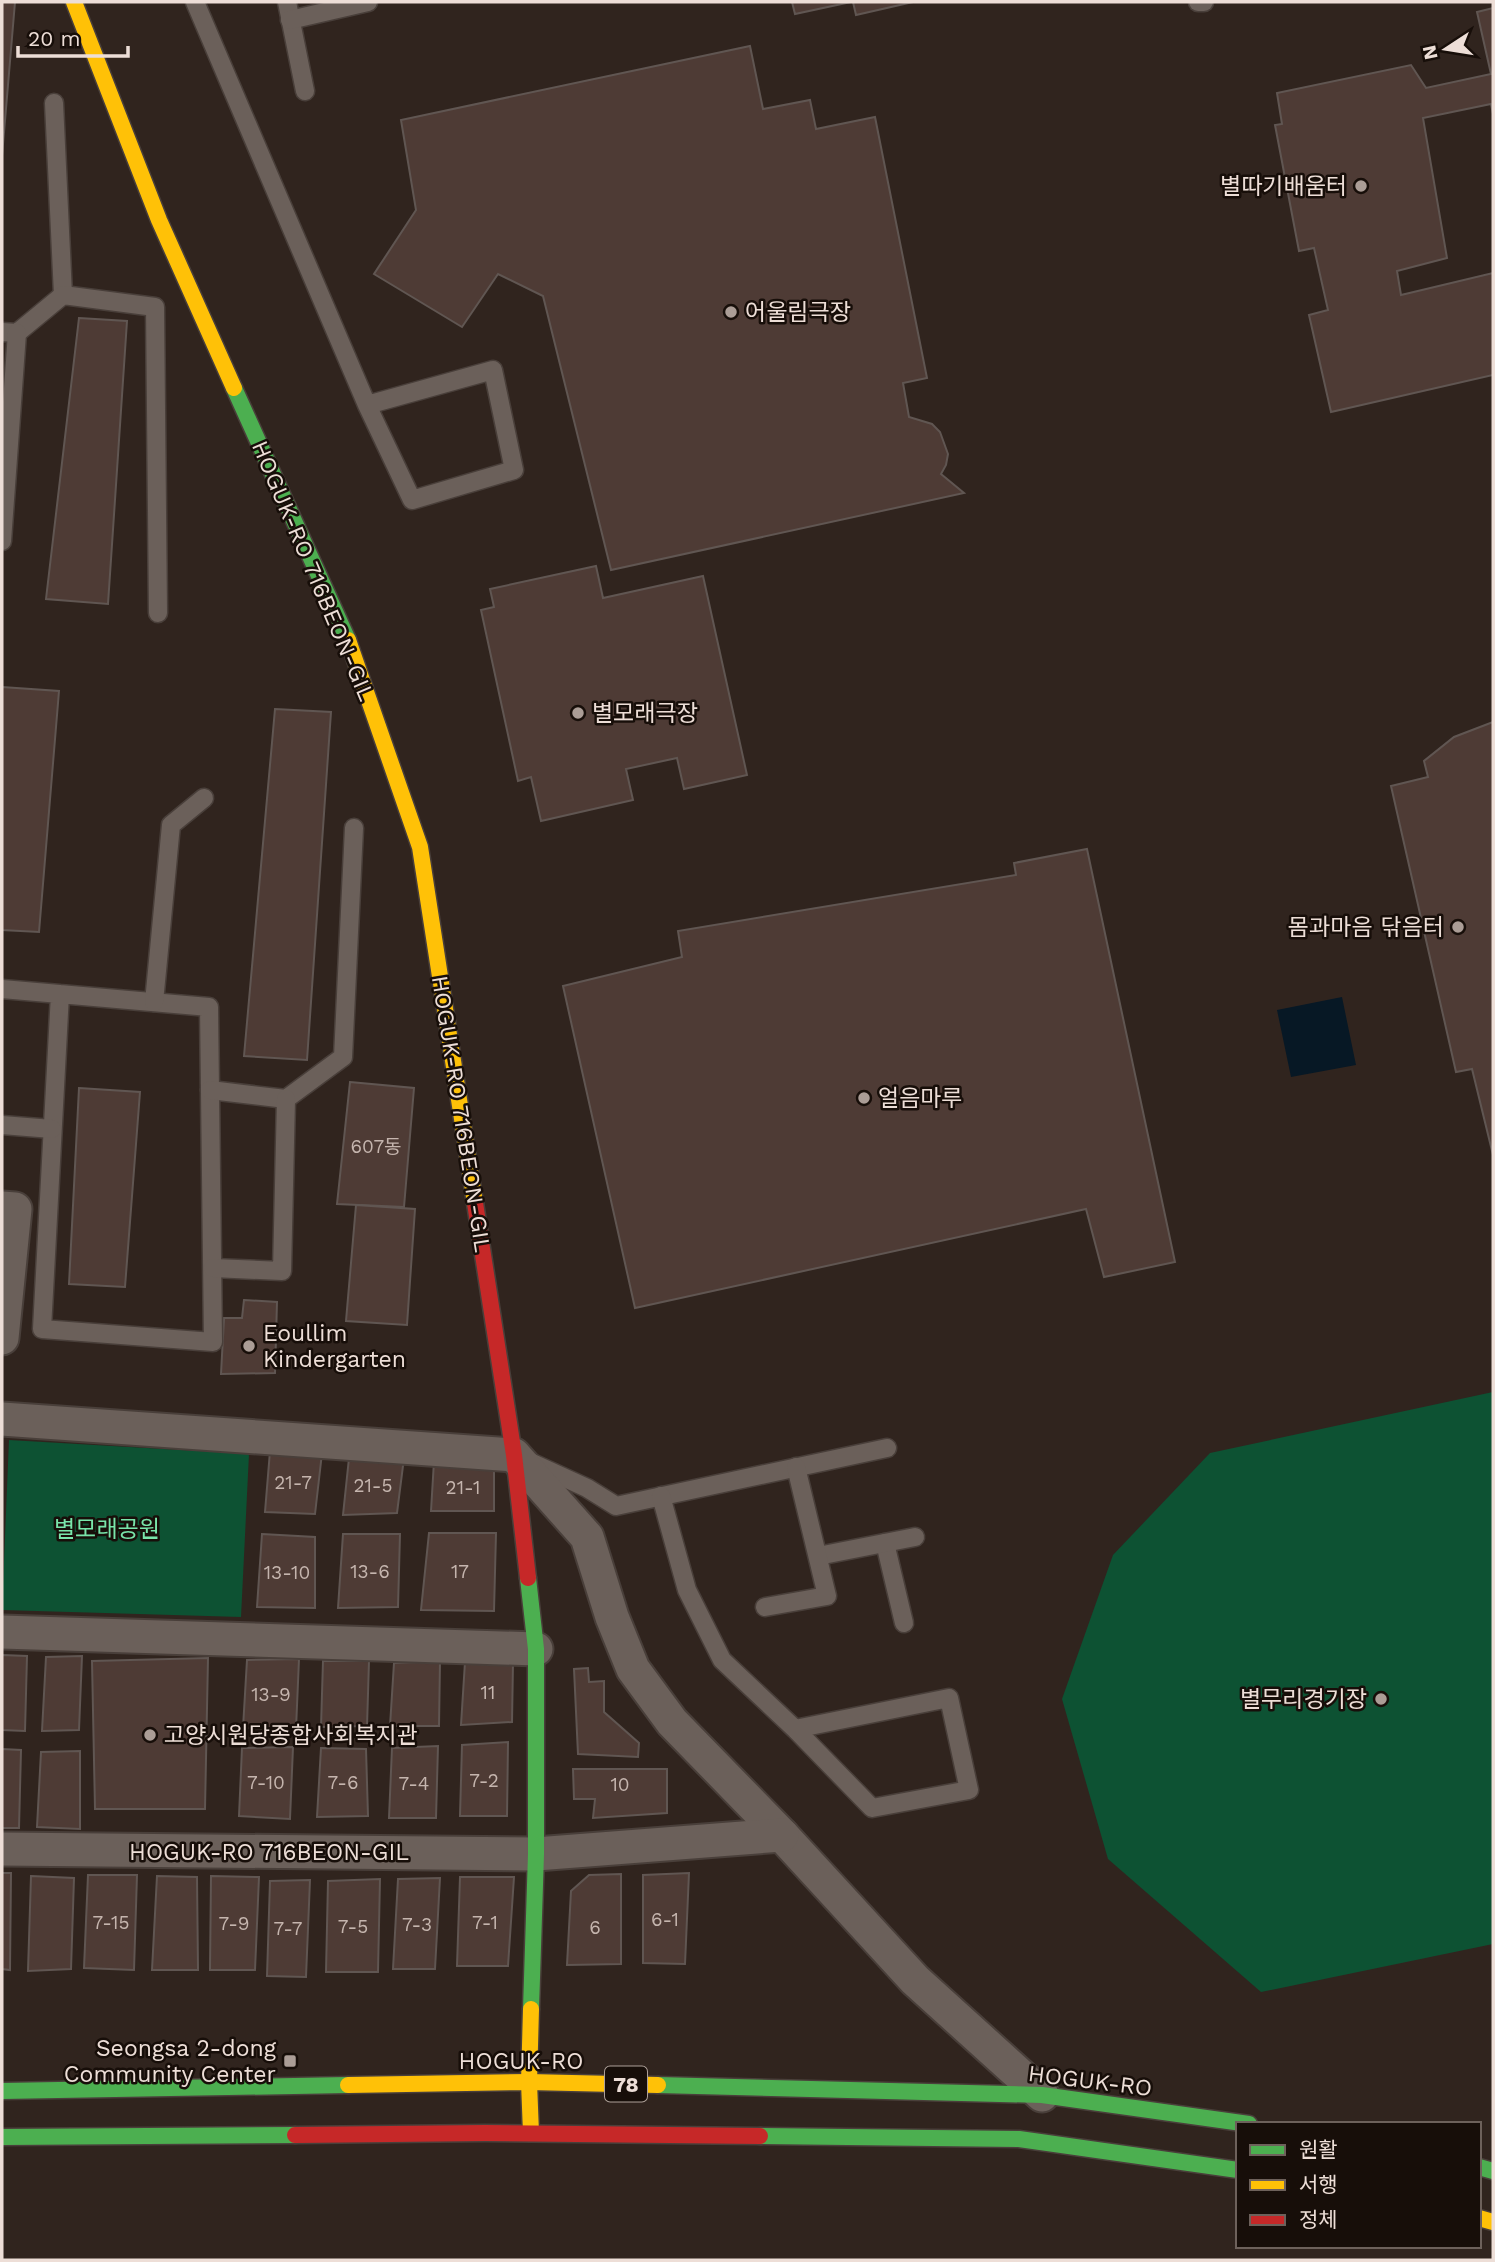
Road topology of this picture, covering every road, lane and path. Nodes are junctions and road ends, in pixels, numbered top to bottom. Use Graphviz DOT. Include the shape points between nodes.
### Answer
graph roads {
  1 [pos="74,2"];
  2 [pos="195,2"];
  3 [pos="286,2"];
  4 [pos="368,2"];
  5 [pos="1198,2"];
  6 [pos="1204,2"];
  7 [pos="290,20"];
  8 [pos="305,91"];
  9 [pos="54,103"];
  10 [pos="63,295"];
  11 [pos="10,332"];
  12 [pos="366,405"];
  13 [pos="2,541"];
  14 [pos="158,613"];
  15 [pos="204,798"];
  16 [pos="354,828"];
  17 [pos="2,989"];
  18 [pos="60,993"];
  19 [pos="154,1002"];
  20 [pos="210,1090"];
  21 [pos="286,1099"];
  22 [pos="2,1125"];
  23 [pos="52,1129"];
  24 [pos="2,1208"];
  25 [pos="213,1268"];
  26 [pos="2,1338"];
  27 [pos="2,1419"];
  28 [pos="887,1448"];
  29 [pos="514,1455"];
  30 [pos="796,1467"];
  31 [pos="661,1496"];
  32 [pos="915,1537"];
  33 [pos="885,1543"];
  34 [pos="818,1556"];
  35 [pos="765,1607"];
  36 [pos="904,1623"];
  37 [pos="2,1632"];
  38 [pos="536,1649"];
  39 [pos="795,1729"];
  40 [pos="782,1835"];
  41 [pos="2,1849"];
  42 [pos="536,1854"];
  43 [pos="529,2082"];
  44 [pos="2,2091"];
  45 [pos="1042,2095"];
  46 [pos="1236,2122"];
  47 [pos="531,2133"];
  48 [pos="2,2137"];
  49 [pos="1236,2170"];
  1 -- 29 [label="main road, HOGUK-RO 716BEON-GIL" via="159,220 354,654 420,847"];
  2 -- 12 [label="lane"];
  3 -- 7 [label="lane"];
  4 -- 7 [label="lane"];
  5 -- 6 [label="lane"];
  7 -- 8 [label="lane"];
  9 -- 10 [label="lane"];
  10 -- 11 [label="lane"];
  10 -- 14 [label="lane" via="155,307"];
  11 -- 13 [label="lane"];
  12 -- 12 [label="lane" via="493,370 514,470 412,500"];
  15 -- 19 [label="lane" via="171,825"];
  16 -- 21 [label="lane" via="343,1057"];
  17 -- 18 [label="lane"];
  18 -- 19 [label="lane"];
  18 -- 23 [label="lane"];
  19 -- 20 [label="lane" via="209,1007"];
  20 -- 21 [label="lane"];
  20 -- 25 [label="lane"];
  21 -- 25 [label="lane" via="282,1271"];
  22 -- 23 [label="lane"];
  23 -- 25 [label="lane" via="42,1329 214,1342"];
  24 -- 26 [label="street" via="15,1209"];
  27 -- 29 [label="street"];
  28 -- 30 [label="lane"];
  29 -- 31 [label="lane" via="616,1506"];
  29 -- 38 [label="main road, HOGUK-RO 716BEON-GIL"];
  29 -- 40 [label="street" via="587,1537 633,1668 672,1721"];
  30 -- 31 [label="lane"];
  30 -- 34 [label="lane"];
  31 -- 39 [label="lane" via="687,1590 723,1660"];
  32 -- 33 [label="lane"];
  33 -- 34 [label="lane"];
  33 -- 36 [label="lane"];
  34 -- 35 [label="lane" via="827,1596"];
  37 -- 38 [label="street"];
  38 -- 42 [label="main road, HOGUK-RO 716BEON-GIL"];
  39 -- 39 [label="lane" via="872,1808 969,1790 949,1698"];
  40 -- 42 [label="street"];
  40 -- 45 [label="street" via="915,1980"];
  41 -- 42 [label="street, HOGUK-RO 716BEON-GIL"];
  42 -- 43 [label="main road, HOGUK-RO 716BEON-GIL"];
  43 -- 44 [label="main road, HOGUK-RO / 78"];
  43 -- 45 [label="main road, HOGUK-RO / 78"];
  43 -- 47 [label="main road, HOGUK-RO 716BEON-GIL"];
  45 -- 46 [label="main road, HOGUK-RO / 78"];
  47 -- 48 [label="main road, 78"];
  47 -- 49 [label="main road, 78" via="1019,2139"];
}
